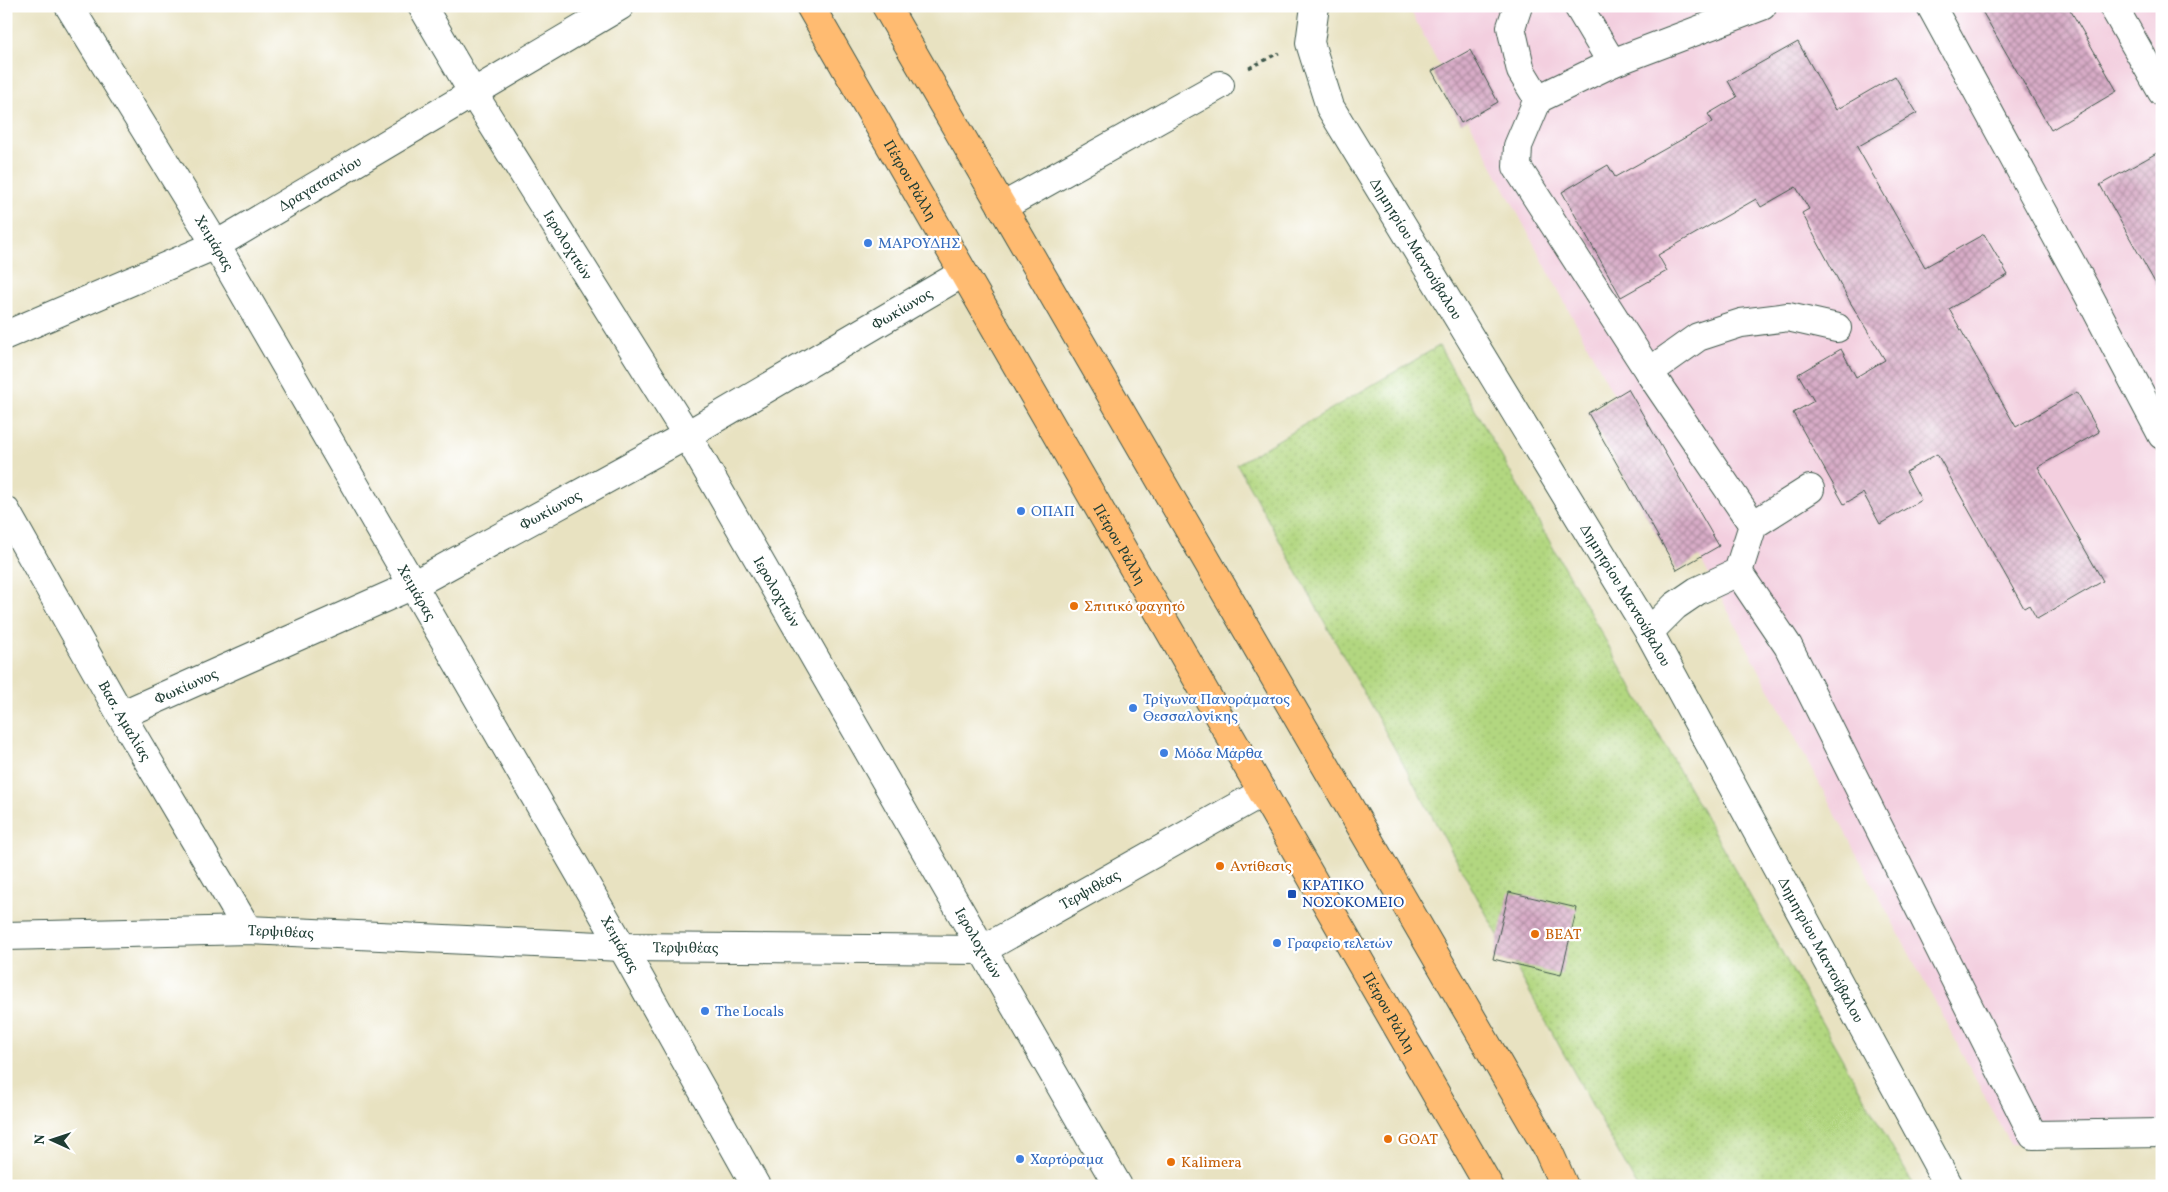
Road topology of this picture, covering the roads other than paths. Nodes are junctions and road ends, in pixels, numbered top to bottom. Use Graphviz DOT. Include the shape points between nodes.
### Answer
graph roads {
  1 [pos="69,6"];
  2 [pos="422,6"];
  3 [pos="620,6"];
  4 [pos="810,6"];
  5 [pos="886,6"];
  6 [pos="1315,6"];
  7 [pos="1518,6"];
  8 [pos="1578,6"];
  9 [pos="1762,6"];
  10 [pos="1931,6"];
  11 [pos="2113,6"];
  12 [pos="1612,63"];
  13 [pos="1220,85"];
  14 [pos="2162,92"];
  15 [pos="473,93"];
  16 [pos="1538,99"];
  17 [pos="1002,207"];
  18 [pos="216,245"];
  19 [pos="964,273"];
  20 [pos="1837,328"];
  21 [pos="6,335"];
  22 [pos="1649,372"];
  23 [pos="687,435"];
  24 [pos="2162,435"];
  25 [pos="1810,489"];
  26 [pos="6,511"];
  27 [pos="1753,525"];
  28 [pos="1738,572"];
  29 [pos="412,586"];
  30 [pos="1649,632"];
  31 [pos="121,715"];
  32 [pos="1264,792"];
  33 [pos="248,930"];
  34 [pos="6,936"];
  35 [pos="622,947"];
  36 [pos="982,950"];
  37 [pos="2162,1133"];
  38 [pos="756,1186"];
  39 [pos="1118,1186"];
  40 [pos="1489,1186"];
  41 [pos="1564,1186"];
  42 [pos="1949,1186"];
  1 -- 18 [label="street, Χειμάρας"];
  2 -- 15 [label="street, Ιερολοχιτών"];
  3 -- 15 [label="street, Δραγατσανίου"];
  4 -- 19 [label="main road, Πέτρου Ράλλη"];
  5 -- 17 [label="main road"];
  6 -- 30 [label="street, Δημητρίου Μαντούβαλου" via="1310,43 1330,107"];
  7 -- 16 [label="street" via="1511,27 1521,71"];
  8 -- 12 [label="street"];
  9 -- 12 [label="street"];
  10 -- 24 [label="street"];
  11 -- 14 [label="street"];
  12 -- 16 [label="street"];
  13 -- 17 [label="street"];
  15 -- 18 [label="street, Δραγατσανίου"];
  15 -- 23 [label="street, Ιερολοχιτών"];
  16 -- 22 [label="street" via="1518,146 1517,167"];
  17 -- 41 [label="main road" via="1548,1150"];
  18 -- 21 [label="street, Δραγατσανίου"];
  18 -- 29 [label="street, Χειμάρας"];
  19 -- 23 [label="street, Φωκίωνος"];
  19 -- 32 [label="main road, Πέτρου Ράλλη"];
  20 -- 22 [label="street" via="1788,317 1742,323 1698,337"];
  22 -- 27 [label="street"];
  23 -- 29 [label="street, Φωκίωνος"];
  23 -- 36 [label="street, Ιερολοχιτών"];
  25 -- 27 [label="street"];
  26 -- 31 [label="street, Βασ. Αμαλίας"];
  27 -- 28 [label="street"];
  28 -- 30 [label="street" via="1697,591 1675,606"];
  28 -- 37 [label="street" via="1788,646 2033,1136"];
  29 -- 31 [label="street, Φωκίωνος"];
  29 -- 35 [label="street, Χειμάρας"];
  30 -- 42 [label="street, Δημητρίου Μαντούβαλου"];
  31 -- 33 [label="street, Βασ. Αμαλίας"];
  32 -- 36 [label="street, Τερψιθέας"];
  32 -- 40 [label="main road, Πέτρου Ράλλη"];
  33 -- 34 [label="street, Τερψιθέας"];
  33 -- 35 [label="street, Τερψιθέας"];
  35 -- 36 [label="street, Τερψιθέας"];
  35 -- 38 [label="street, Χειμάρας"];
  36 -- 39 [label="street, Ιερολοχιτών"];
}
